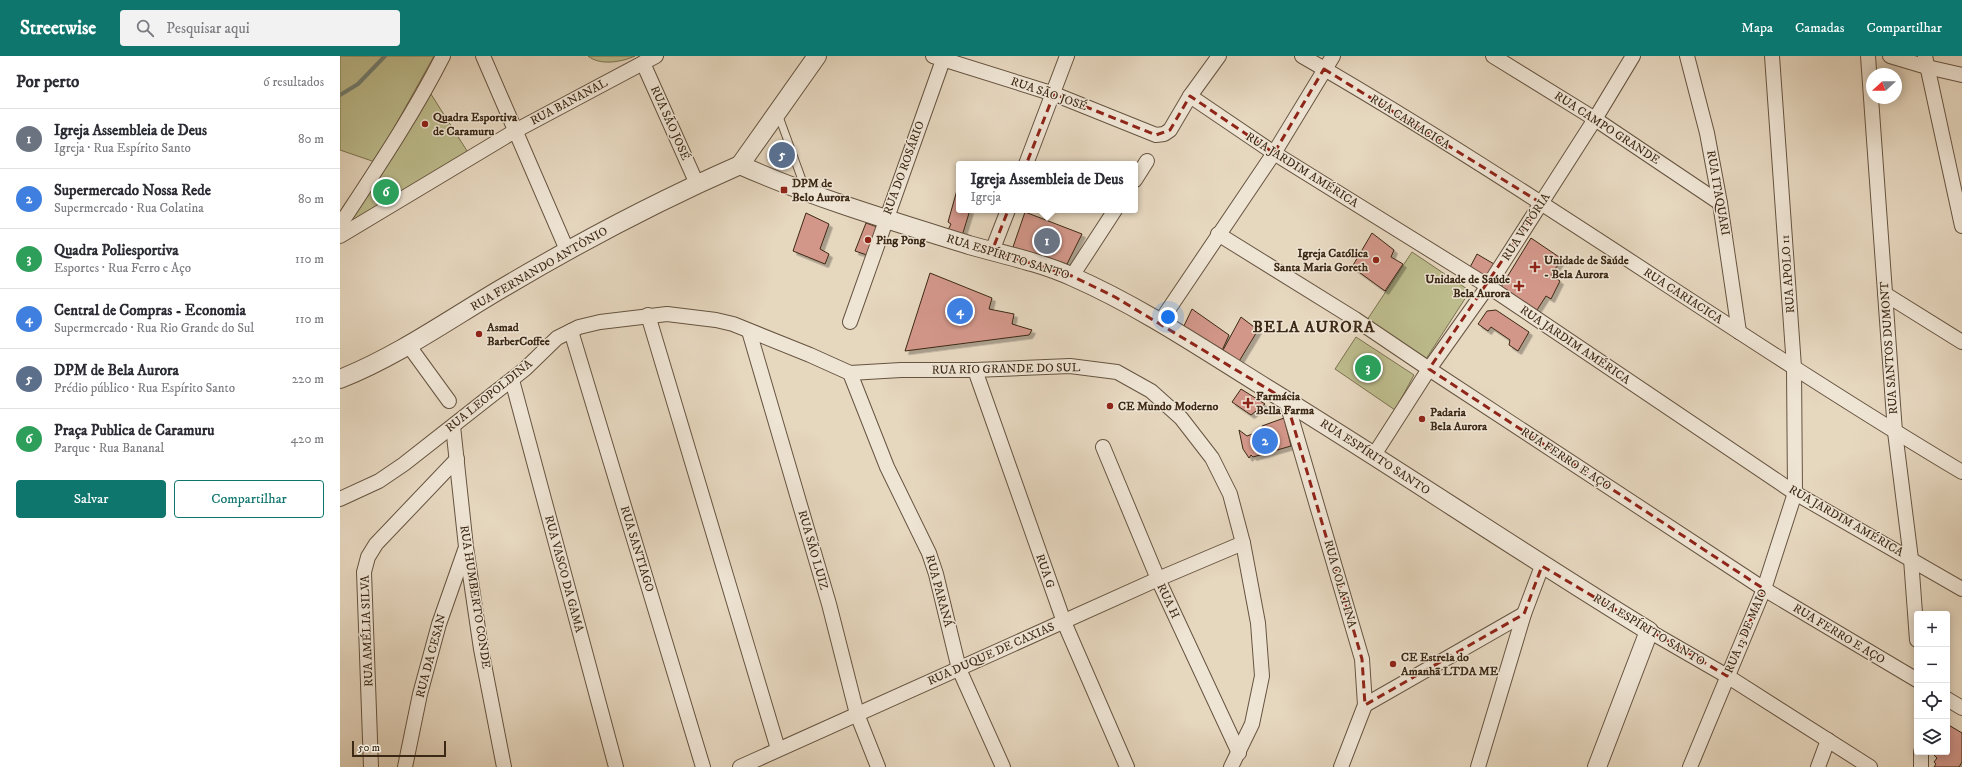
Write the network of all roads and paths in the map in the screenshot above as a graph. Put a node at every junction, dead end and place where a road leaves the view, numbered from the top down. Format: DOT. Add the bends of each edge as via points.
graph roads {
  1 [pos="443,56"];
  2 [pos="483,56"];
  3 [pos="656,56"];
  4 [pos="817,56"];
  5 [pos="1067,56"];
  6 [pos="1219,56"];
  7 [pos="1302,56"];
  8 [pos="1333,56"];
  9 [pos="1492,56"];
  10 [pos="1633,56"];
  11 [pos="1772,56"];
  12 [pos="1868,56"];
  13 [pos="1890,56"];
  14 [pos="938,58"];
  15 [pos="1685,59"];
  16 [pos="1926,62"];
  17 [pos="643,63"];
  18 [pos="1324,69"];
  19 [pos="1962,75"];
  20 [pos="1054,94"];
  21 [pos="1190,96"];
  22 [pos="778,113"];
  23 [pos="1595,119"];
  24 [pos="514,131"];
  25 [pos="1274,153"];
  26 [pos="1027,161"];
  27 [pos="1148,161"];
  28 [pos="740,165"];
  29 [pos="1138,176"];
  30 [pos="697,184"];
  31 [pos="806,190"];
  32 [pos="1541,202"];
  33 [pos="1720,203"];
  34 [pos="1007,213"];
  35 [pos="1113,213"];
  36 [pos="886,219"];
  37 [pos="340,226"];
  38 [pos="1962,226"];
  39 [pos="1218,234"];
  40 [pos="340,236"];
  41 [pos="567,250"];
  42 [pos="992,251"];
  43 [pos="1072,276"];
  44 [pos="1488,286"];
  45 [pos="1885,294"];
  46 [pos="648,315"];
  47 [pos="850,322"];
  48 [pos="1160,322"];
  49 [pos="571,331"];
  50 [pos="749,331"];
  51 [pos="1739,332"];
  52 [pos="1962,342"];
  53 [pos="409,346"];
  54 [pos="1794,367"];
  55 [pos="1429,369"];
  56 [pos="975,370"];
  57 [pos="850,373"];
  58 [pos="340,379"];
  59 [pos="512,380"];
  60 [pos="1286,400"];
  61 [pos="449,401"];
  62 [pos="453,426"];
  63 [pos="1895,432"];
  64 [pos="1103,447"];
  65 [pos="1374,455"];
  66 [pos="457,459"];
  67 [pos="1962,472"];
  68 [pos="1795,493"];
  69 [pos="340,499"];
  70 [pos="1244,543"];
  71 [pos="466,547"];
  72 [pos="1911,559"];
  73 [pos="1542,566"];
  74 [pos="1158,579"];
  75 [pos="1764,589"];
  76 [pos="1962,589"];
  77 [pos="1915,611"];
  78 [pos="1524,614"];
  79 [pos="1064,622"];
  80 [pos="1649,632"];
  81 [pos="959,669"];
  82 [pos="1727,676"];
  83 [pos="1914,678"];
  84 [pos="1950,701"];
  85 [pos="1365,705"];
  86 [pos="1962,708"];
  87 [pos="857,714"];
  88 [pos="1828,740"];
  89 [pos="778,749"];
  90 [pos="1239,753"];
  91 [pos="1921,755"];
  92 [pos="371,767"];
  93 [pos="405,767"];
  94 [pos="504,767"];
  95 [pos="616,767"];
  96 [pos="703,767"];
  97 [pos="740,767"];
  98 [pos="878,767"];
  99 [pos="1003,767"];
  100 [pos="1128,767"];
  101 [pos="1231,767"];
  102 [pos="1341,767"];
  103 [pos="1478,767"];
  104 [pos="1597,767"];
  105 [pos="1690,767"];
  106 [pos="1818,767"];
  107 [pos="1870,767"];
  108 [pos="1921,767"];
  1 -- 37 [label="street" via="399,134"];
  2 -- 24 [label="street"];
  3 -- 17 [label="street, RUA BANANAL"];
  4 -- 22 [label="street"];
  5 -- 20 [label="street"];
  6 -- 21 [label="street"];
  7 -- 18 [label="street, RUA CARIACICA"];
  8 -- 18 [label="street"];
  9 -- 23 [label="street, RUA CAMPO GRANDE"];
  10 -- 23 [label="street, RUA VITÓRIA"];
  11 -- 54 [label="street, RUA APOLO 11"];
  12 -- 45 [label="street, RUA SANTOS DUMONT"];
  13 -- 16 [label="street"];
  14 -- 20 [label="street, RUA SÃO JOSÉ"];
  14 -- 36 [label="street, RUA DO ROSÁRIO"];
  15 -- 33 [label="street, RUA ITAQUARI" via="1707,133"];
  16 -- 19 [label="street"];
  16 -- 38 [label="street"];
  17 -- 24 [label="street, RUA BANANAL"];
  17 -- 30 [label="street, RUA SÃO JOSÉ"];
  18 -- 25 [label="street"];
  18 -- 32 [label="street, RUA CARIACICA"];
  20 -- 21 [label="street, RUA SÃO JOSÉ" via="1156,135 1170,130"];
  20 -- 26 [label="street"];
  21 -- 25 [label="street, RUA JARDIM AMÉRICA"];
  22 -- 28 [label="street"];
  22 -- 31 [label="lane"];
  23 -- 32 [label="street, RUA VITÓRIA"];
  23 -- 33 [label="street, RUA CAMPO GRANDE"];
  24 -- 40 [label="street, RUA BANANAL"];
  24 -- 41 [label="street"];
  25 -- 39 [label="street"];
  25 -- 44 [label="street, RUA JARDIM AMÉRICA"];
  27 -- 29 [label="street"];
  28 -- 30 [label="street, RUA FERNANDO ANTÔNIO"];
  28 -- 31 [label="street, RUA ESPÍRITO SANTO"];
  30 -- 41 [label="street, RUA FERNANDO ANTÔNIO"];
  31 -- 36 [label="street, RUA ESPÍRITO SANTO"];
  32 -- 44 [label="street, RUA VITÓRIA"];
  32 -- 51 [label="street, RUA CARIACICA"];
  33 -- 51 [label="street, RUA ITAQUARI"];
  34 -- 42 [label="street"];
  35 -- 43 [label="street"];
  36 -- 42 [label="street, RUA ESPÍRITO SANTO"];
  36 -- 47 [label="street, RUA DO ROSÁRIO"];
  39 -- 48 [label="street"];
  39 -- 55 [label="street, RUA FERRO E AÇO" via="1355,319"];
  41 -- 53 [label="street, RUA FERNANDO ANTÔNIO"];
  42 -- 43 [label="street, RUA ESPÍRITO SANTO"];
  43 -- 48 [label="street, RUA ESPÍRITO SANTO"];
  44 -- 55 [label="street, RUA VITÓRIA"];
  44 -- 68 [label="street, RUA JARDIM AMÉRICA"];
  45 -- 52 [label="street"];
  45 -- 63 [label="street, RUA SANTOS DUMONT"];
  46 -- 49 [label="street, RUA LEOPOLDINA" via="590,324"];
  46 -- 50 [label="street, RUA LEOPOLDINA" via="701,317 733,324"];
  46 -- 89 [label="street"];
  48 -- 60 [label="street, RUA ESPÍRITO SANTO"];
  49 -- 59 [label="street, RUA LEOPOLDINA" via="547,347"];
  49 -- 96 [label="street, RUA SANTIAGO"];
  50 -- 57 [label="street, RUA LEOPOLDINA"];
  50 -- 87 [label="street, RUA SÃO LUIZ" via="829,604"];
  51 -- 54 [label="street, RUA CARIACICA"];
  53 -- 58 [label="street, RUA FERNANDO ANTÔNIO"];
  53 -- 61 [label="street"];
  54 -- 63 [label="street, RUA CARIACICA"];
  54 -- 68 [label="street, RUA APOLO 11"];
  55 -- 65 [label="street, RUA VITÓRIA"];
  55 -- 75 [label="street, RUA FERRO E AÇO"];
  56 -- 57 [label="street, RUA RIO GRANDE DO SUL"];
  56 -- 70 [label="street, RUA RIO GRANDE DO SUL" via="1070,366 1117,372 1151,392 1182,418 1212,458 1230,494"];
  56 -- 79 [label="street, RUA G"];
  57 -- 81 [label="street, RUA PARANÁ" via="887,467 929,553"];
  59 -- 62 [label="street, RUA LEOPOLDINA"];
  59 -- 95 [label="street, RUA VASCO DA GAMA"];
  60 -- 65 [label="street, RUA ESPÍRITO SANTO"];
  60 -- 85 [label="street, RUA COLATINA" via="1362,659"];
  62 -- 66 [label="street, RUA HUMBERTO CONDE"];
  62 -- 69 [label="street, RUA LEOPOLDINA" via="392,473"];
  63 -- 67 [label="street, RUA CARIACICA"];
  63 -- 72 [label="street, RUA SANTOS DUMONT"];
  64 -- 74 [label="street, RUA H"];
  65 -- 73 [label="street, RUA ESPÍRITO SANTO"];
  66 -- 71 [label="street, RUA HUMBERTO CONDE"];
  66 -- 92 [label="street, RUA AMÉLIA SILVA" via="385,533 368,557 364,572"];
  68 -- 72 [label="street, RUA JARDIM AMÉRICA"];
  68 -- 75 [label="street, RUA 13 DE MAIO"];
  70 -- 74 [label="street, RUA DUQUE DE CAXIAS"];
  70 -- 90 [label="street, RUA RIO GRANDE DO SUL" via="1258,623 1262,676 1252,724"];
  71 -- 93 [label="street, RUA DA CESAN" via="439,624 420,694"];
  71 -- 94 [label="street, RUA HUMBERTO CONDE" via="481,649"];
  72 -- 76 [label="street, RUA JARDIM AMÉRICA"];
  72 -- 77 [label="street, RUA SANTOS DUMONT"];
  73 -- 78 [label="street"];
  73 -- 80 [label="street, RUA ESPÍRITO SANTO"];
  74 -- 79 [label="street, RUA DUQUE DE CAXIAS"];
  74 -- 90 [label="street, RUA H"];
  75 -- 82 [label="street, RUA 13 DE MAIO"];
  75 -- 83 [label="street, RUA FERRO E AÇO"];
  78 -- 85 [label="street"];
  78 -- 103 [label="street"];
  79 -- 81 [label="street, RUA DUQUE DE CAXIAS"];
  79 -- 100 [label="street, RUA G"];
  80 -- 82 [label="street, RUA ESPÍRITO SANTO"];
  80 -- 104 [label="street"];
  81 -- 87 [label="street, RUA DUQUE DE CAXIAS"];
  81 -- 99 [label="street, RUA PARANÁ"];
  82 -- 88 [label="street, RUA ESPÍRITO SANTO"];
  82 -- 105 [label="street, RUA 13 DE MAIO"];
  84 -- 86 [label="street"];
  85 -- 102 [label="street, RUA COLATINA"];
  87 -- 89 [label="street, RUA DUQUE DE CAXIAS"];
  87 -- 98 [label="street, RUA SÃO LUIZ"];
  88 -- 106 [label="street"];
  88 -- 107 [label="street, RUA ESPÍRITO SANTO"];
  89 -- 97 [label="street, RUA DUQUE DE CAXIAS"];
  90 -- 101 [label="street, RUA RIO GRANDE DO SUL"];
  91 -- 108 [label="street"];
}
